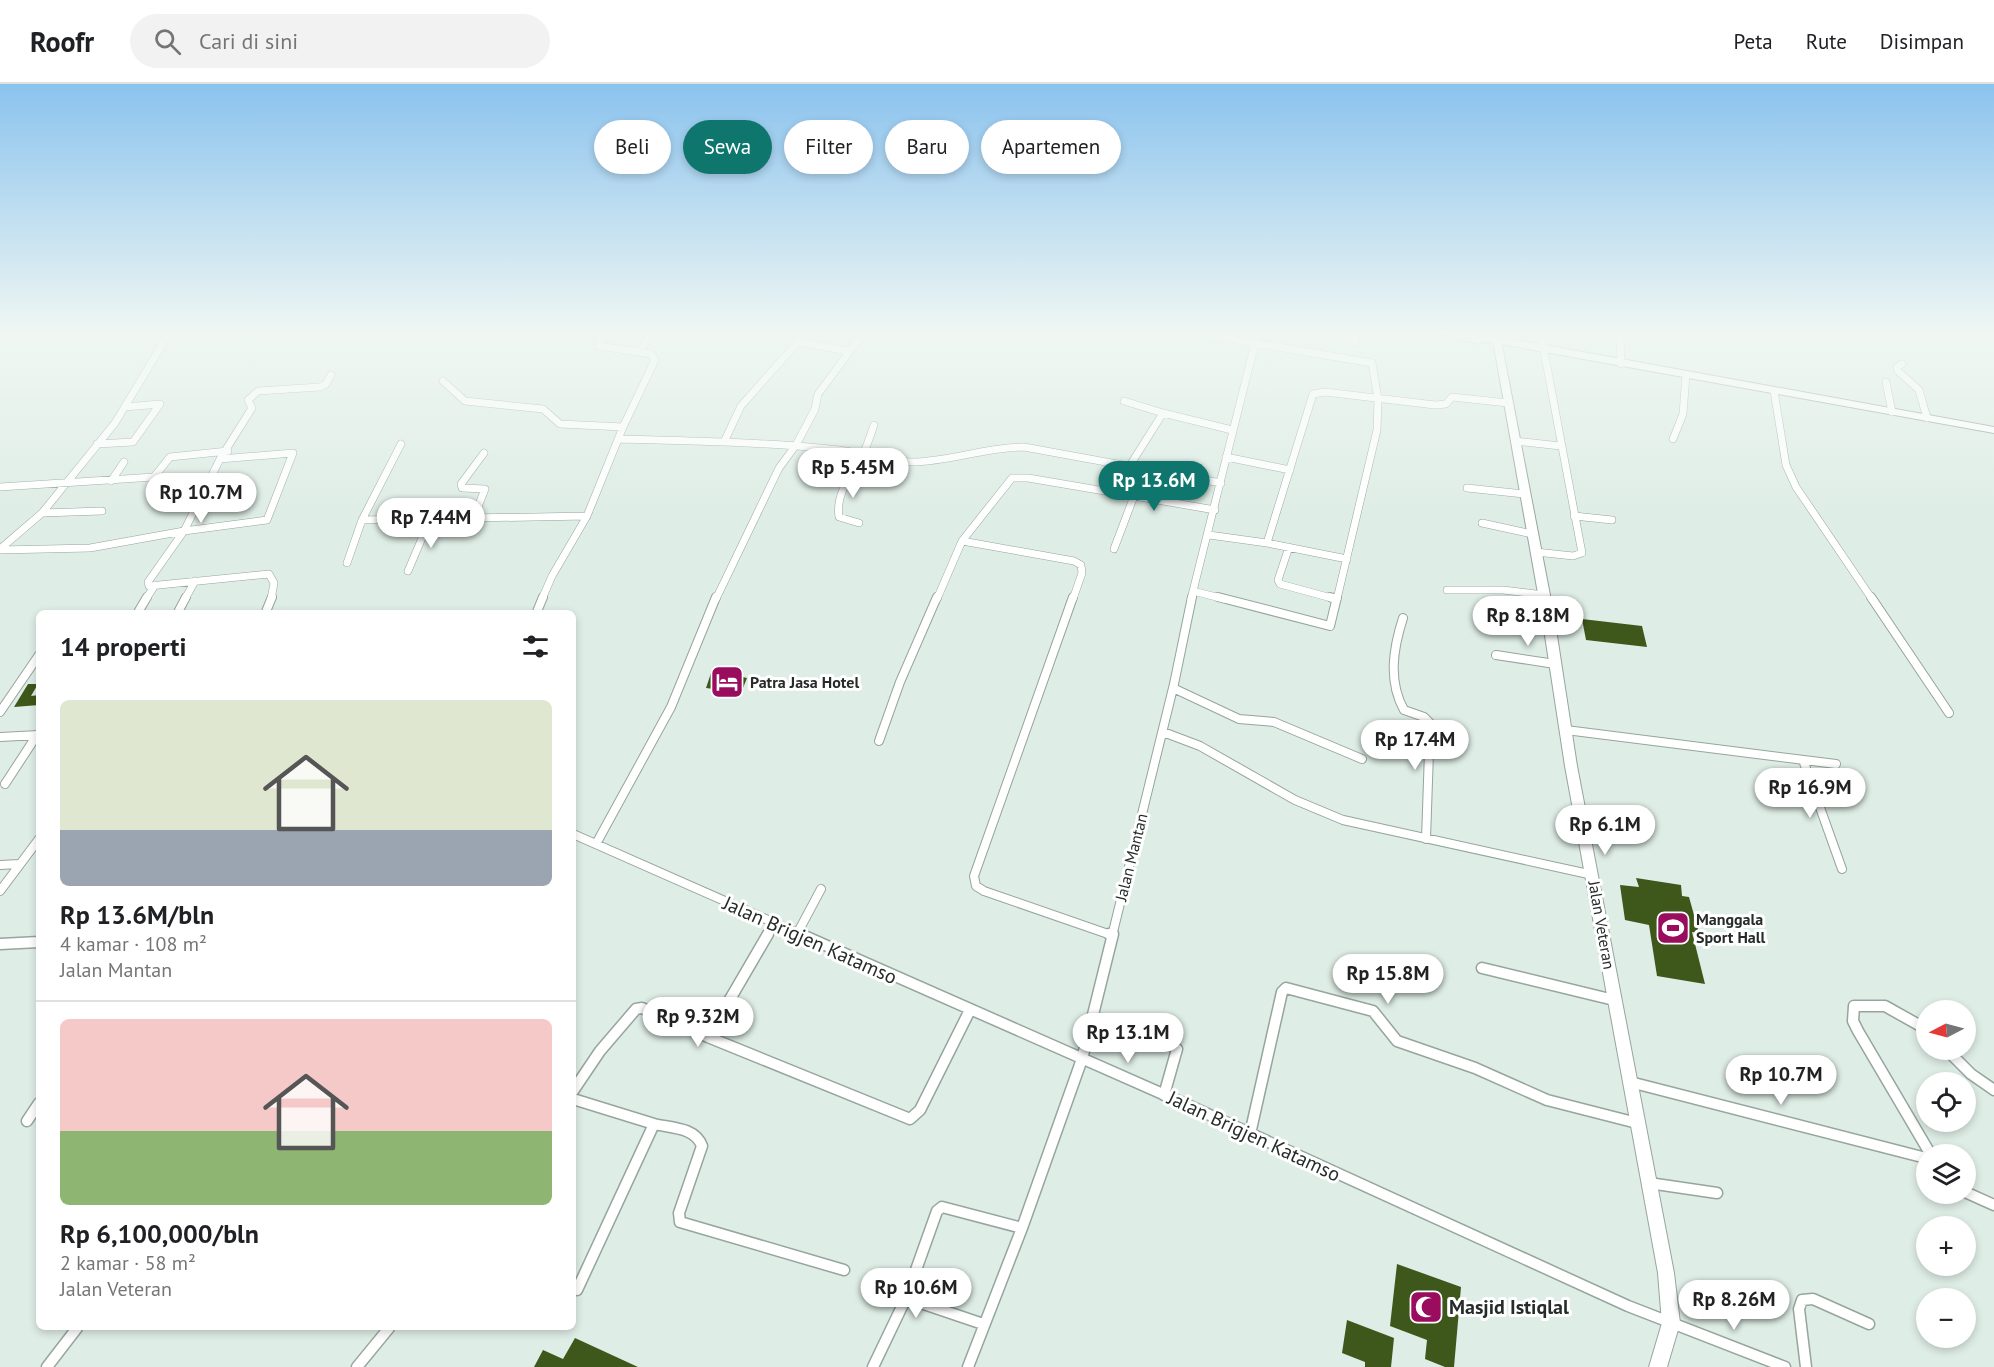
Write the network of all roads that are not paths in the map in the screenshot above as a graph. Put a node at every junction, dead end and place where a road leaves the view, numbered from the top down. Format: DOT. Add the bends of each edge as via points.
graph roads {
  1 [pos="132,395"];
  2 [pos="251,395"];
  3 [pos="458,395"];
  4 [pos="638,395"];
  5 [pos="751,395"];
  6 [pos="818,395"];
  7 [pos="1241,395"];
  8 [pos="1313,395"];
  9 [pos="1347,395"];
  10 [pos="1377,395"];
  11 [pos="1507,395"];
  12 [pos="1551,395"];
  13 [pos="1682,395"];
  14 [pos="1775,395"];
  15 [pos="1796,395"];
  16 [pos="1889,395"];
  17 [pos="1920,395"];
  18 [pos="1378,399"];
  19 [pos="1124,401"];
  20 [pos="1508,403"];
  21 [pos="125,407"];
  22 [pos="1892,412"];
  23 [pos="1163,413"];
  24 [pos="1927,418"];
  25 [pos="874,425"];
  26 [pos="623,427"];
  27 [pos="1232,430"];
  28 [pos="1994,430"];
  29 [pos="619,439"];
  30 [pos="1672,439"];
  31 [pos="678,441"];
  32 [pos="1515,441"];
  33 [pos="724,442"];
  34 [pos="98,444"];
  35 [pos="401,444"];
  36 [pos="796,446"];
  37 [pos="1561,446"];
  38 [pos="228,451"];
  39 [pos="864,452"];
  40 [pos="484,453"];
  41 [pos="1226,457"];
  42 [pos="220,459"];
  43 [pos="124,462"];
  44 [pos="1130,467"];
  45 [pos="1290,470"];
  46 [pos="111,481"];
  47 [pos="1221,483"];
  48 [pos="66,484"];
  49 [pos="0,487"];
  50 [pos="1467,488"];
  51 [pos="1524,494"];
  52 [pos="1134,496"];
  53 [pos="1215,510"];
  54 [pos="102,511"];
  55 [pos="42,513"];
  56 [pos="587,516"];
  57 [pos="1574,516"];
  58 [pos="431,517"];
  59 [pos="474,517"];
  60 [pos="362,520"];
  61 [pos="1612,520"];
  62 [pos="859,523"];
  63 [pos="1482,523"];
  64 [pos="184,531"];
  65 [pos="1532,534"];
  66 [pos="1209,535"];
  67 [pos="962,541"];
  68 [pos="1267,543"];
  69 [pos="1289,547"];
  70 [pos="0,548"];
  71 [pos="1114,549"];
  72 [pos="1536,552"];
  73 [pos="1347,559"];
  74 [pos="346,564"];
  75 [pos="408,571"];
  76 [pos="195,582"];
  77 [pos="154,585"];
  78 [pos="1447,590"];
  79 [pos="1193,591"];
  80 [pos="1544,595"];
  81 [pos="1336,599"];
  82 [pos="139,610"];
  83 [pos="179,610"];
  84 [pos="267,610"];
  85 [pos="538,610"];
  86 [pos="1403,618"];
  87 [pos="1496,655"];
  88 [pos="36,659"];
  89 [pos="1555,664"];
  90 [pos="1173,688"];
  91 [pos="0,712"];
  92 [pos="1948,713"];
  93 [pos="1566,730"];
  94 [pos="1163,732"];
  95 [pos="36,735"];
  96 [pos="0,737"];
  97 [pos="36,738"];
  98 [pos="879,741"];
  99 [pos="1362,759"];
  100 [pos="1803,760"];
  101 [pos="1836,764"];
  102 [pos="5,784"];
  103 [pos="576,835"];
  104 [pos="1426,839"];
  105 [pos="36,843"];
  106 [pos="596,844"];
  107 [pos="19,864"];
  108 [pos="0,865"];
  109 [pos="1842,869"];
  110 [pos="1593,875"];
  111 [pos="821,889"];
  112 [pos="0,891"];
  113 [pos="774,924"];
  114 [pos="797,934"];
  115 [pos="1111,935"];
  116 [pos="36,942"];
  117 [pos="0,944"];
  118 [pos="1482,968"];
  119 [pos="1614,1000"];
  120 [pos="970,1010"];
  121 [pos="1916,1023"];
  122 [pos="708,1037"];
  123 [pos="1177,1049"];
  124 [pos="1082,1059"];
  125 [pos="1957,1060"];
  126 [pos="1630,1082"];
  127 [pos="576,1087"];
  128 [pos="1994,1089"];
  129 [pos="1164,1095"];
  130 [pos="576,1100"];
  131 [pos="36,1108"];
  132 [pos="27,1121"];
  133 [pos="1637,1123"];
  134 [pos="654,1124"];
  135 [pos="1250,1134"];
  136 [pos="1925,1144"];
  137 [pos="1916,1155"];
  138 [pos="1649,1182"];
  139 [pos="1717,1193"];
  140 [pos="1976,1197"];
  141 [pos="1994,1204"];
  142 [pos="1022,1228"];
  143 [pos="844,1270"];
  144 [pos="577,1290"];
  145 [pos="906,1299"];
  146 [pos="1671,1323"];
  147 [pos="983,1324"];
  148 [pos="1869,1324"];
  149 [pos="75,1330"];
  150 [pos="387,1330"];
  151 [pos="47,1367"];
  152 [pos="357,1367"];
  153 [pos="873,1367"];
  154 [pos="968,1367"];
  155 [pos="1658,1367"];
  156 [pos="1785,1367"];
  157 [pos="1806,1367"];
  1 -- 21 [label="street"];
  2 -- 38 [label="street" via="248,400 252,408"];
  3 -- 26 [label="street" via="465,401 543,409 560,424"];
  4 -- 26 [label="street"];
  5 -- 33 [label="street" via="741,406"];
  6 -- 36 [label="street"];
  7 -- 27 [label="street, Jalan Mantan"];
  8 -- 45 [label="street"];
  9 -- 18 [label="street"];
  10 -- 18 [label="street"];
  11 -- 20 [label="street, Jalan Veteran"];
  12 -- 37 [label="street"];
  13 -- 30 [label="street" via="1683,414"];
  14 -- 92 [label="street" via="1786,465 1796,487"];
  15 -- 22 [label="highway"];
  16 -- 22 [label="street"];
  17 -- 24 [label="street"];
  18 -- 20 [label="street" via="1442,405 1452,397"];
  18 -- 73 [label="street" via="1377,430"];
  19 -- 23 [label="street"];
  20 -- 32 [label="street, Jalan Veteran"];
  21 -- 34 [label="street"];
  21 -- 34 [label="street" via="160,404 132,442"];
  22 -- 24 [label="highway"];
  23 -- 27 [label="street"];
  23 -- 44 [label="street"];
  24 -- 28 [label="highway"];
  25 -- 39 [label="street"];
  26 -- 29 [label="street"];
  27 -- 41 [label="street, Jalan Mantan"];
  29 -- 31 [label="street"];
  29 -- 56 [label="street"];
  31 -- 33 [label="street"];
  32 -- 37 [label="street"];
  32 -- 51 [label="street, Jalan Veteran"];
  33 -- 36 [label="street"];
  34 -- 48 [label="street"];
  35 -- 60 [label="street"];
  36 -- 39 [label="street"];
  36 -- 106 [label="street" via="779,468 714,602 671,707"];
  37 -- 57 [label="street"];
  38 -- 42 [label="street"];
  38 -- 46 [label="street" via="174,455 154,477"];
  39 -- 44 [label="street" via="896,461 1016,446"];
  39 -- 62 [label="street" via="846,481 838,515"];
  40 -- 59 [label="street" via="461,484 467,490 485,489"];
  41 -- 45 [label="street"];
  41 -- 47 [label="street, Jalan Mantan"];
  42 -- 64 [label="street"];
  42 -- 64 [label="street" via="294,455 267,520"];
  43 -- 46 [label="street"];
  44 -- 47 [label="street"];
  45 -- 68 [label="street"];
  46 -- 48 [label="street"];
  47 -- 53 [label="street, Jalan Mantan"];
  48 -- 49 [label="street"];
  48 -- 55 [label="street"];
  50 -- 51 [label="street"];
  51 -- 65 [label="street, Jalan Veteran"];
  52 -- 53 [label="street"];
  52 -- 67 [label="street" via="1012,478"];
  52 -- 71 [label="street"];
  53 -- 66 [label="street, Jalan Mantan"];
  54 -- 55 [label="street"];
  55 -- 70 [label="street"];
  56 -- 59 [label="street"];
  56 -- 85 [label="street" via="552,576"];
  57 -- 61 [label="street"];
  57 -- 72 [label="street" via="1581,555"];
  58 -- 59 [label="street"];
  58 -- 60 [label="street"];
  58 -- 75 [label="street"];
  60 -- 74 [label="street"];
  63 -- 65 [label="street"];
  64 -- 70 [label="street" via="90,548"];
  64 -- 77 [label="street" via="153,572 147,584"];
  65 -- 72 [label="street, Jalan Veteran"];
  66 -- 68 [label="street"];
  66 -- 79 [label="street, Jalan Mantan"];
  67 -- 98 [label="street" via="900,682"];
  67 -- 115 [label="street" via="1074,561 1083,570 975,876 976,886"];
  68 -- 69 [label="street"];
  69 -- 73 [label="street"];
  69 -- 81 [label="street" via="1280,584"];
  72 -- 80 [label="street, Jalan Veteran"];
  73 -- 81 [label="street"];
  76 -- 77 [label="street"];
  76 -- 83 [label="street"];
  76 -- 84 [label="street" via="269,574 273,594"];
  77 -- 82 [label="street"];
  78 -- 80 [label="street"];
  79 -- 81 [label="street" via="1325,626 1331,624"];
  79 -- 90 [label="street, Jalan Mantan"];
  80 -- 89 [label="street, Jalan Veteran"];
  86 -- 104 [label="street" via="1394,647 1399,700 1404,710 1430,723"];
  87 -- 89 [label="street"];
  88 -- 91 [label="street"];
  89 -- 93 [label="street, Jalan Veteran"];
  90 -- 94 [label="street, Jalan Mantan"];
  90 -- 99 [label="street" via="1239,719 1274,722"];
  93 -- 100 [label="street"];
  93 -- 110 [label="street, Jalan Veteran"];
  94 -- 104 [label="street" via="1200,746 1321,812"];
  94 -- 115 [label="street, Jalan Mantan"];
  95 -- 96 [label="street"];
  97 -- 102 [label="street"];
  100 -- 101 [label="street"];
  100 -- 109 [label="street"];
  103 -- 106 [label="street, Jalan Brigjen Katamso"];
  104 -- 110 [label="street"];
  105 -- 107 [label="street"];
  106 -- 113 [label="street, Jalan Brigjen Katamso"];
  107 -- 108 [label="street"];
  107 -- 112 [label="street"];
  110 -- 119 [label="street, Jalan Veteran"];
  111 -- 114 [label="street"];
  113 -- 114 [label="street, Jalan Brigjen Katamso"];
  113 -- 122 [label="street"];
  114 -- 120 [label="street, Jalan Brigjen Katamso"];
  115 -- 124 [label="street, Jalan Mantan"];
  116 -- 117 [label="street"];
  118 -- 119 [label="street"];
  119 -- 126 [label="street, Jalan Veteran"];
  120 -- 122 [label="street" via="920,1110 910,1119"];
  120 -- 124 [label="street, Jalan Brigjen Katamso"];
  121 -- 136 [label="street" via="1885,1006 1854,1006 1853,1021 1858,1031"];
  122 -- 127 [label="street" via="642,1008 636,1009"];
  123 -- 129 [label="street"];
  124 -- 129 [label="street, Jalan Brigjen Katamso"];
  124 -- 142 [label="street, Jalan Mantan"];
  125 -- 128 [label="street"];
  126 -- 133 [label="street, Jalan Veteran"];
  126 -- 137 [label="street"];
  129 -- 135 [label="street, Jalan Brigjen Katamso"];
  130 -- 134 [label="street"];
  131 -- 132 [label="street"];
  133 -- 135 [label="street" via="1547,1100 1475,1068 1397,1041 1373,1011 1286,988"];
  133 -- 138 [label="street, Jalan Veteran"];
  134 -- 143 [label="street" via="694,1133 701,1141 679,1213 680,1222"];
  134 -- 144 [label="street"];
  135 -- 146 [label="street, Jalan Brigjen Katamso"];
  138 -- 139 [label="street"];
  138 -- 146 [label="street, Jalan Veteran"];
  140 -- 141 [label="street"];
  142 -- 145 [label="street" via="942,1207"];
  142 -- 147 [label="street, Jalan Mantan"];
  145 -- 147 [label="street"];
  145 -- 153 [label="street"];
  146 -- 155 [label="street, Jalan Veteran"];
  146 -- 156 [label="street, Jalan Brigjen Katamso"];
  147 -- 154 [label="street, Jalan Mantan"];
  148 -- 157 [label="street" via="1813,1299 1802,1300 1798,1309"];
  149 -- 151 [label="street"];
  150 -- 152 [label="street"];
}
